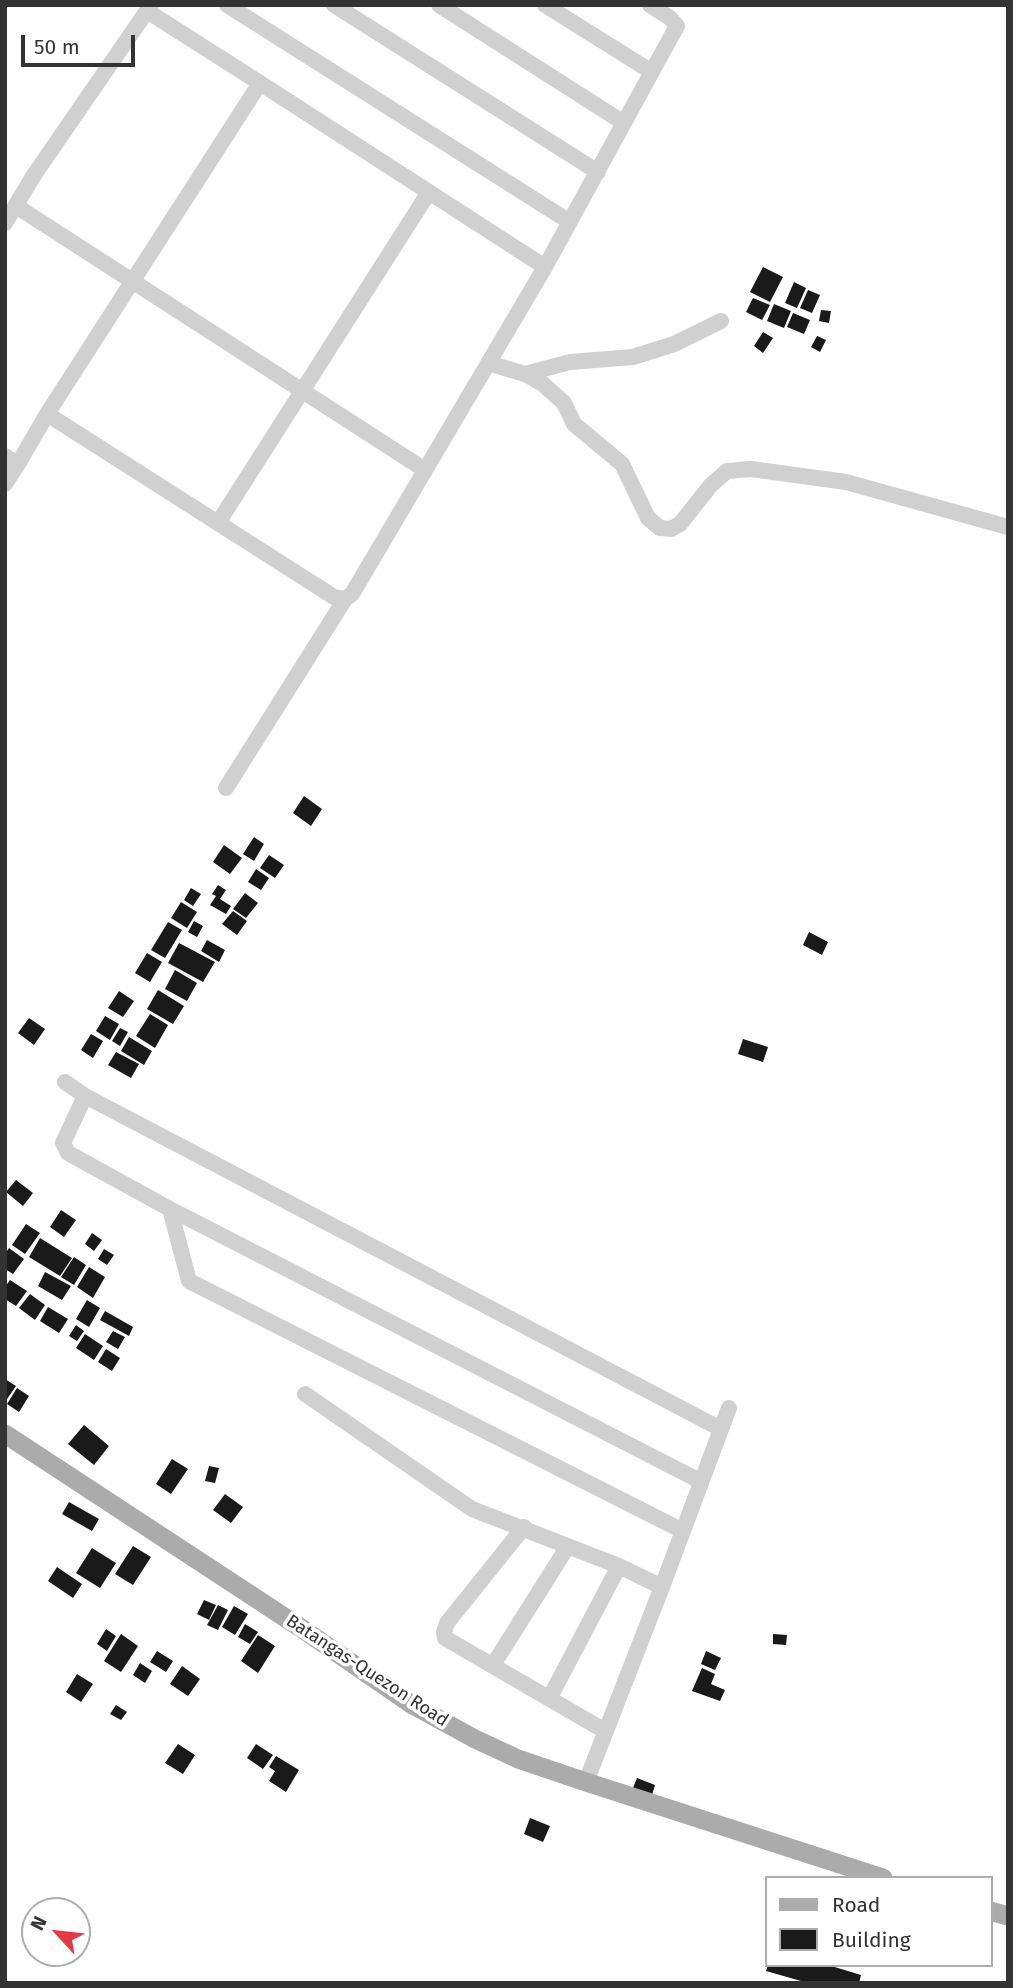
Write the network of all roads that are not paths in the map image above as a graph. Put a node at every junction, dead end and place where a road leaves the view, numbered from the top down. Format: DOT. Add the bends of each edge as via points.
graph roads {
  1 [pos="227,5"];
  2 [pos="334,5"];
  3 [pos="439,5"];
  4 [pos="545,5"];
  5 [pos="650,5"];
  6 [pos="149,8"];
  7 [pos="652,72"];
  8 [pos="260,83"];
  9 [pos="624,123"];
  10 [pos="597,172"];
  11 [pos="429,192"];
  12 [pos="16,206"];
  13 [pos="570,222"];
  14 [pos="5,223"];
  15 [pos="545,267"];
  16 [pos="133,282"];
  17 [pos="721,321"];
  18 [pos="488,363"];
  19 [pos="525,374"];
  20 [pos="302,391"];
  21 [pos="47,414"];
  22 [pos="12,460"];
  23 [pos="425,470"];
  24 [pos="5,484"];
  25 [pos="218,523"];
  26 [pos="1008,527"];
  27 [pos="345,598"];
  28 [pos="226,788"];
  29 [pos="65,1082"];
  30 [pos="85,1096"];
  31 [pos="170,1209"];
  32 [pos="304,1394"];
  33 [pos="729,1408"];
  34 [pos="721,1429"];
  35 [pos="5,1434"];
  36 [pos="700,1481"];
  37 [pos="524,1527"];
  38 [pos="683,1531"];
  39 [pos="568,1546"];
  40 [pos="619,1566"];
  41 [pos="662,1587"];
  42 [pos="493,1665"];
  43 [pos="549,1699"];
  44 [pos="605,1731"];
  45 [pos="586,1782"];
  46 [pos="877,1876"];
  1 -- 13 [label="street"];
  2 -- 10 [label="street"];
  3 -- 9 [label="street"];
  4 -- 7 [label="street"];
  5 -- 7 [label="street" via="677,26"];
  6 -- 8 [label="street"];
  6 -- 12 [label="street"];
  7 -- 9 [label="street"];
  8 -- 11 [label="street"];
  8 -- 16 [label="street"];
  9 -- 10 [label="street"];
  10 -- 13 [label="street"];
  11 -- 15 [label="street"];
  11 -- 20 [label="street"];
  12 -- 14 [label="street"];
  12 -- 16 [label="street"];
  13 -- 15 [label="street"];
  15 -- 18 [label="street"];
  16 -- 20 [label="street"];
  16 -- 21 [label="street"];
  17 -- 19 [label="street" via="633,357 570,362"];
  18 -- 19 [label="street"];
  18 -- 23 [label="street"];
  19 -- 26 [label="street" via="543,384 564,404 574,424 622,464 648,518 660,528 680,524 727,471 751,469 846,482"];
  20 -- 23 [label="street"];
  20 -- 25 [label="street"];
  21 -- 22 [label="street"];
  21 -- 25 [label="street"];
  22 -- 24 [label="street"];
  23 -- 27 [label="street" via="352,594"];
  25 -- 27 [label="street" via="334,597"];
  27 -- 28 [label="street"];
  29 -- 30 [label="street"];
  30 -- 31 [label="street" via="63,1147"];
  30 -- 34 [label="street"];
  31 -- 36 [label="street"];
  31 -- 38 [label="street" via="189,1281"];
  32 -- 37 [label="street" via="472,1509"];
  33 -- 34 [label="street"];
  34 -- 36 [label="street"];
  35 -- 45 [label="main road, Batangas-Quezon Road" via="411,1704 518,1759"];
  36 -- 38 [label="street"];
  37 -- 39 [label="street"];
  37 -- 42 [label="street" via="444,1632 453,1644"];
  38 -- 41 [label="street"];
  39 -- 40 [label="street"];
  39 -- 42 [label="street"];
  40 -- 41 [label="street"];
  40 -- 43 [label="street"];
  41 -- 44 [label="street"];
  42 -- 43 [label="street"];
  43 -- 44 [label="street"];
  44 -- 45 [label="street"];
  45 -- 46 [label="main road, Batangas-Quezon Road"];
}
